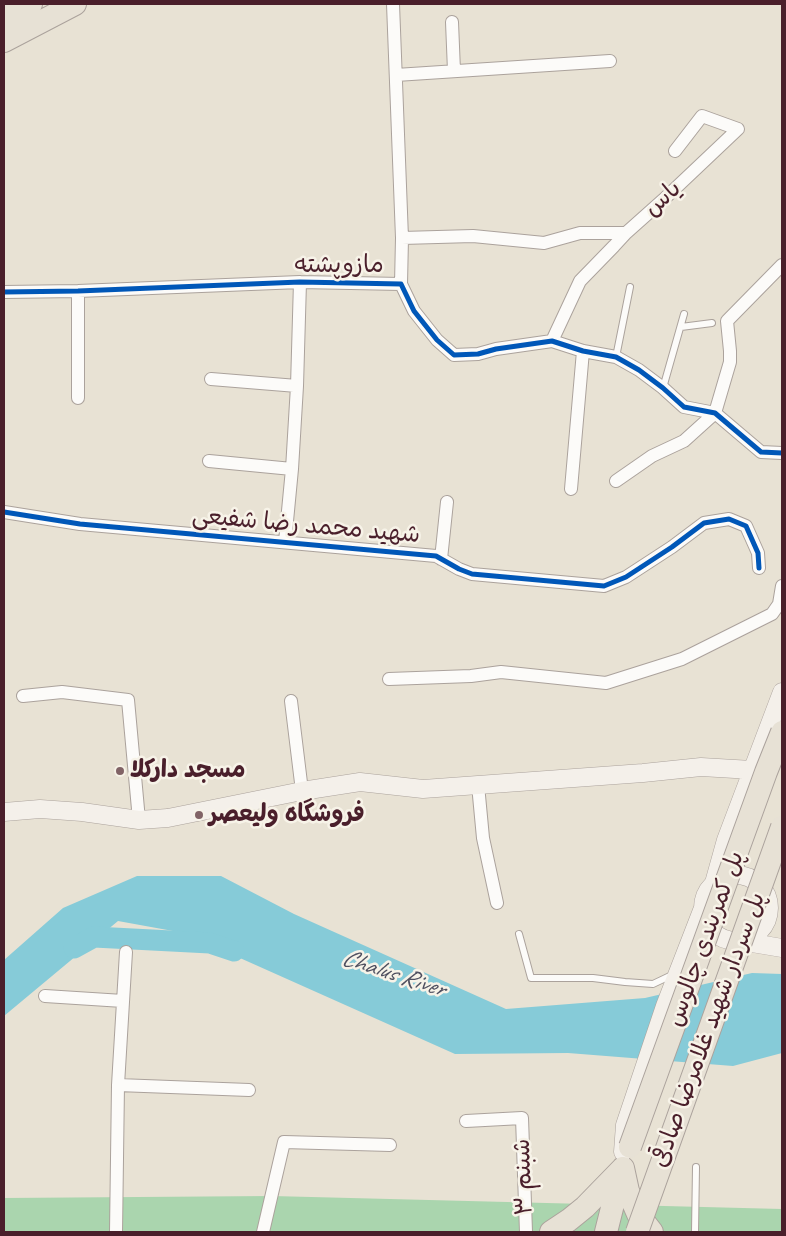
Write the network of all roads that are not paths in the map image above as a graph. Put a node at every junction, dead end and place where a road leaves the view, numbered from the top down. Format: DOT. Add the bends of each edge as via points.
graph roads {
  1 [pos="31,4"];
  2 [pos="75,4"];
  3 [pos="393,4"];
  4 [pos="4,18"];
  5 [pos="452,22"];
  6 [pos="4,41"];
  7 [pos="610,60"];
  8 [pos="454,71"];
  9 [pos="396,75"];
  10 [pos="675,151"];
  11 [pos="626,233"];
  12 [pos="402,238"];
  13 [pos="782,264"];
  14 [pos="300,282"];
  15 [pos="401,284"];
  16 [pos="630,287"];
  17 [pos="78,291"];
  18 [pos="4,292"];
  19 [pos="684,314"];
  20 [pos="712,323"];
  21 [pos="680,326"];
  22 [pos="552,341"];
  23 [pos="583,351"];
  24 [pos="616,357"];
  25 [pos="211,379"];
  26 [pos="297,386"];
  27 [pos="663,388"];
  28 [pos="78,398"];
  29 [pos="715,413"];
  30 [pos="782,453"];
  31 [pos="209,461"];
  32 [pos="292,468"];
  33 [pos="616,481"];
  34 [pos="572,489"];
  35 [pos="447,502"];
  36 [pos="4,512"];
  37 [pos="285,542"];
  38 [pos="441,559"];
  39 [pos="759,568"];
  40 [pos="782,586"];
  41 [pos="389,679"];
  42 [pos="782,692"];
  43 [pos="23,696"];
  44 [pos="291,701"];
  45 [pos="782,732"];
  46 [pos="780,764"];
  47 [pos="752,770"];
  48 [pos="478,784"];
  49 [pos="302,791"];
  50 [pos="4,812"];
  51 [pos="139,820"];
  52 [pos="782,827"];
  53 [pos="726,840"];
  54 [pos="745,850"];
  55 [pos="753,879"];
  56 [pos="714,883"];
  57 [pos="769,901"];
  58 [pos="497,903"];
  59 [pos="703,908"];
  60 [pos="782,920"];
  61 [pos="519,934"];
  62 [pos="740,941"];
  63 [pos="782,948"];
  64 [pos="126,952"];
  65 [pos="678,973"];
  66 [pos="45,996"];
  67 [pos="123,1001"];
  68 [pos="118,1084"];
  69 [pos="249,1090"];
  70 [pos="466,1121"];
  71 [pos="390,1145"];
  72 [pos="626,1157"];
  73 [pos="696,1167"];
  74 [pos="116,1232"];
  75 [pos="263,1232"];
  76 [pos="526,1232"];
  77 [pos="551,1232"];
  78 [pos="606,1232"];
  79 [pos="637,1232"];
  80 [pos="652,1232"];
  81 [pos="695,1232"];
  1 -- 4 [label="highway"];
  2 -- 6 [label="highway"];
  3 -- 9 [label="street"];
  5 -- 8 [label="street"];
  7 -- 8 [label="street"];
  8 -- 9 [label="street"];
  9 -- 12 [label="street"];
  10 -- 11 [label="street, یاس" via="702,116 738,129"];
  11 -- 12 [label="street" via="580,233 544,243 473,236"];
  11 -- 22 [label="street, یاس" via="580,281"];
  12 -- 15 [label="street"];
  13 -- 29 [label="street" via="726,321 730,362"];
  14 -- 15 [label="street, مازوپشته"];
  14 -- 17 [label="street, مازوپشته"];
  14 -- 26 [label="street"];
  15 -- 22 [label="street, مازوپشته" via="414,311 454,355"];
  16 -- 24 [label="lane"];
  17 -- 18 [label="street, مازوپشته"];
  17 -- 28 [label="street"];
  19 -- 21 [label="lane"];
  20 -- 21 [label="lane"];
  21 -- 27 [label="lane"];
  22 -- 23 [label="street, مازوپشته"];
  23 -- 24 [label="street, مازوپشته"];
  23 -- 34 [label="street"];
  24 -- 27 [label="street, مازوپشته"];
  25 -- 26 [label="street"];
  26 -- 32 [label="street"];
  27 -- 29 [label="street, مازوپشته" via="684,407"];
  29 -- 30 [label="street, مازوپشته" via="761,452"];
  29 -- 33 [label="street" via="684,441 652,456"];
  31 -- 32 [label="street"];
  32 -- 37 [label="street"];
  35 -- 38 [label="street"];
  36 -- 37 [label="street, شهید محمد رضا شفیعی" via="80,524"];
  37 -- 38 [label="street, شهید محمد رضا شفیعی"];
  38 -- 39 [label="street, شهید محمد رضا شفیعی" via="472,574 604,586 626,577 704,523 729,519 746,526 758,553"];
  40 -- 41 [label="street" via="779,604 772,614 682,659 606,683 501,672"];
  42 -- 47 [label="street"];
  43 -- 51 [label="street" via="62,692 128,700"];
  44 -- 49 [label="street"];
  45 -- 72 [label="highway, پل کمربندی چالوس, bridge"];
  46 -- 54 [label="street"];
  47 -- 48 [label="street" via="701,767"];
  47 -- 53 [label="street"];
  48 -- 49 [label="street" via="423,789 360,782"];
  48 -- 58 [label="street" via="482,838"];
  49 -- 51 [label="street" via="168,818"];
  50 -- 51 [label="street" via="40,809"];
  52 -- 79 [label="highway, پل سردار شهید غلامرضا صادقی, bridge"];
  53 -- 54 [label="street" via="726,848 732,853 739,854"];
  53 -- 56 [label="street"];
  54 -- 55 [label="street"];
  55 -- 56 [label="street" via="740,875 726,876"];
  55 -- 57 [label="street"];
  56 -- 59 [label="street"];
  57 -- 60 [label="street"];
  57 -- 62 [label="street" via="769,915 763,928 753,937"];
  59 -- 62 [label="street" via="706,922 714,933 726,940"];
  59 -- 65 [label="street"];
  61 -- 65 [label="lane" via="531,978 593,978 653,984"];
  62 -- 63 [label="street"];
  64 -- 67 [label="street"];
  65 -- 72 [label="street" via="624,1125"];
  66 -- 67 [label="street"];
  67 -- 68 [label="street"];
  68 -- 69 [label="street"];
  68 -- 74 [label="street"];
  70 -- 76 [label="street, شبنم ۳" via="522,1118"];
  71 -- 75 [label="street" via="284,1142"];
  72 -- 77 [label="highway" via="585,1207"];
  72 -- 78 [label="highway, پل کمربندی چالوس"];
  72 -- 80 [label="highway" via="628,1191 638,1214"];
  73 -- 81 [label="lane"];
}
